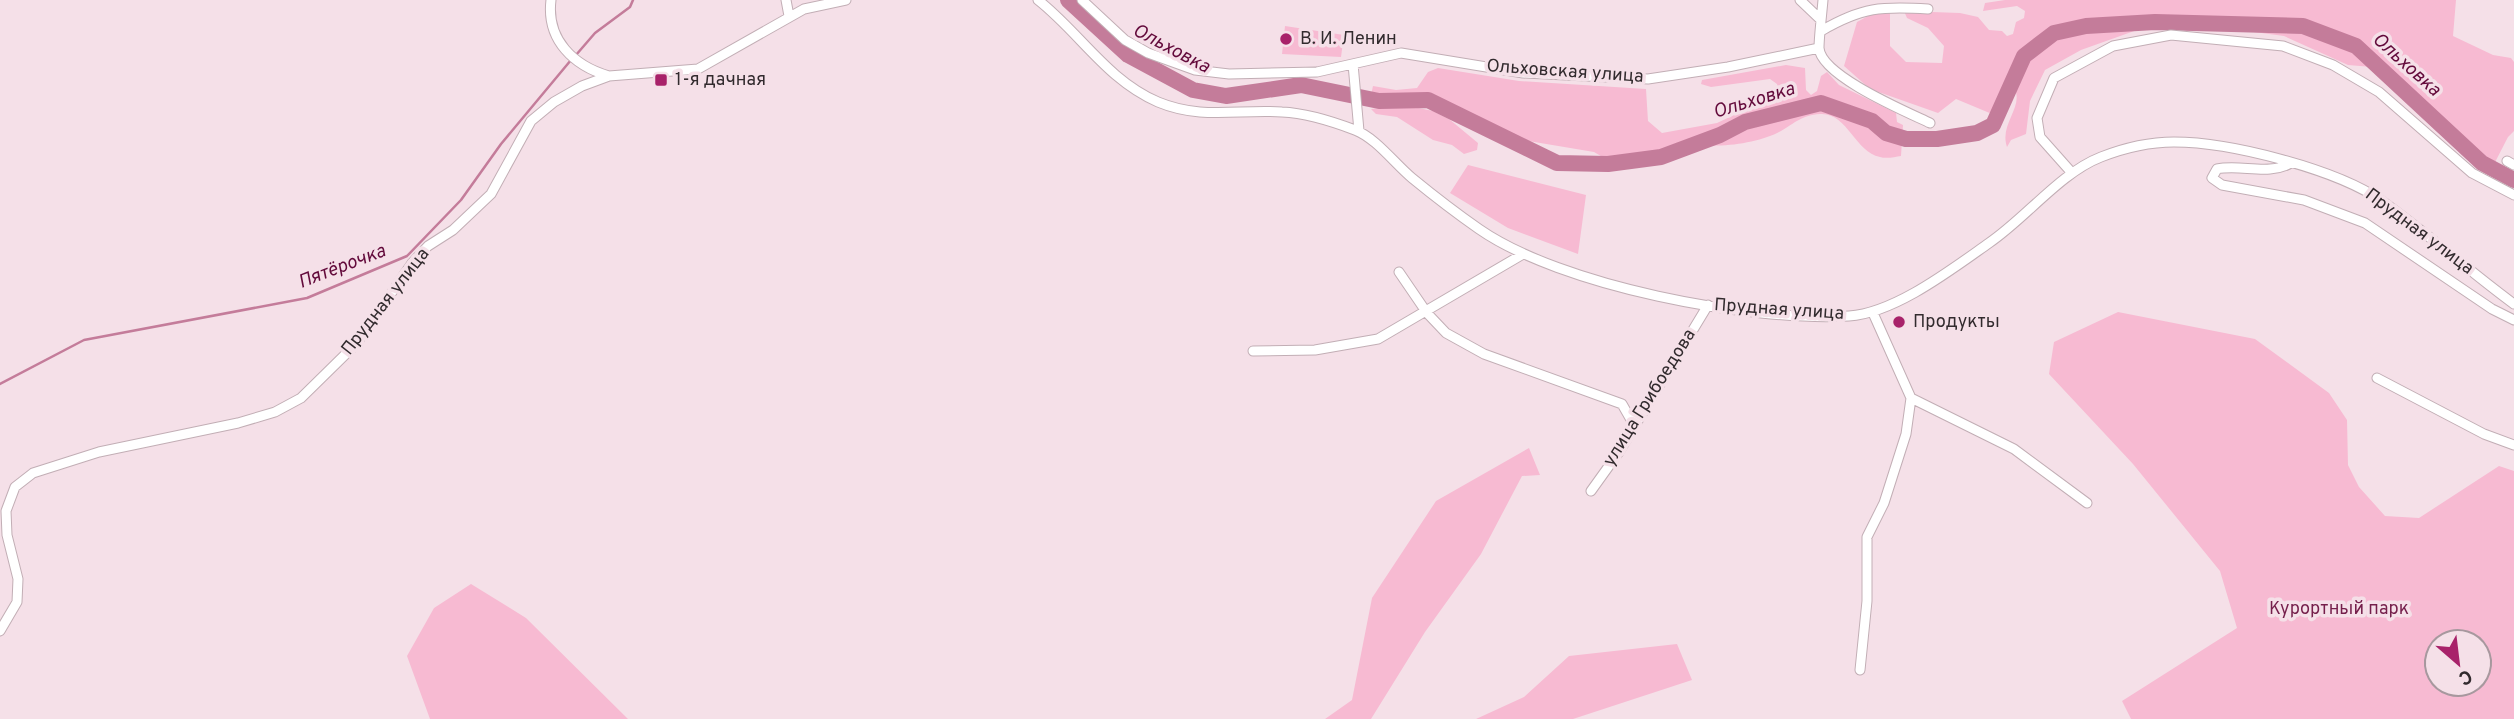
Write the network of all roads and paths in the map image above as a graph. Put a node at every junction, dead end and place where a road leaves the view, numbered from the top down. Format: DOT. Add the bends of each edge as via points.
graph roads {
  1 [pos="551,0"];
  2 [pos="786,0"];
  3 [pos="846,0"];
  4 [pos="1038,0"];
  5 [pos="1082,0"];
  6 [pos="1800,0"];
  7 [pos="1824,0"];
  8 [pos="1928,9"];
  9 [pos="789,16"];
  10 [pos="1821,20"];
  11 [pos="1821,31"];
  12 [pos="1819,48"];
  13 [pos="1353,64"];
  14 [pos="609,76"];
  15 [pos="1930,123"];
  16 [pos="1359,131"];
  17 [pos="2291,163"];
  18 [pos="2072,173"];
  19 [pos="2514,195"];
  20 [pos="1522,254"];
  21 [pos="1399,272"];
  22 [pos="2514,304"];
  23 [pos="1708,305"];
  24 [pos="1427,313"];
  25 [pos="1873,313"];
  26 [pos="2514,320"];
  27 [pos="1253,351"];
  28 [pos="2377,378"];
  29 [pos="1911,398"];
  30 [pos="1634,425"];
  31 [pos="2514,445"];
  32 [pos="1591,491"];
  33 [pos="2087,503"];
  34 [pos="0,631"];
  35 [pos="1860,670"];
  1 -- 14 [label="street" via="550,20 563,47 579,65"];
  2 -- 9 [label="street"];
  3 -- 9 [label="street, Прудная улица"];
  4 -- 16 [label="street, Прудная улица" via="1111,72 1159,102 1206,115 1296,114"];
  5 -- 13 [label="street, Ольховская улица" via="1125,40 1195,70 1317,72"];
  6 -- 10 [label="street"];
  7 -- 10 [label="street"];
  8 -- 11 [label="street" via="1883,6"];
  9 -- 14 [label="street, Прудная улица" via="698,69"];
  10 -- 11 [label="street"];
  11 -- 12 [label="street"];
  12 -- 13 [label="street, Ольховская улица" via="1648,79 1523,73 1401,53"];
  12 -- 15 [label="street" via="1828,62 1859,88"];
  13 -- 16 [label="street"];
  14 -- 34 [label="street, Прудная улица" via="554,102 531,121 491,194 453,230 428,246 357,343 301,398 238,423 100,452 33,473 15,487 6,511 18,579 17,602"];
  16 -- 20 [label="street, Прудная улица" via="1455,212"];
  17 -- 18 [label="street, Прудная улица" via="2175,142 2133,146"];
  17 -- 22 [label="street, Прудная улица" via="2342,178 2380,199"];
  17 -- 26 [label="street" via="2277,169 2226,167 2217,169 2212,178 2222,184 2304,200 2365,223"];
  18 -- 19 [label="street" via="2040,137 2037,117 2054,78 2113,46 2171,36 2283,46 2333,65 2379,92 2472,173"];
  18 -- 25 [label="street, Прудная улица" via="2009,229"];
  20 -- 23 [label="street, Прудная улица" via="1626,288"];
  20 -- 24 [label="street"];
  21 -- 24 [label="street"];
  23 -- 25 [label="street, Прудная улица" via="1794,315"];
  23 -- 30 [label="street, улица Грибоедова"];
  24 -- 27 [label="street" via="1359,345"];
  24 -- 30 [label="street" via="1446,334 1484,354 1622,404"];
  25 -- 29 [label="street"];
  28 -- 31 [label="street"];
  29 -- 33 [label="street" via="2014,449"];
  29 -- 35 [label="street" via="1906,434 1884,503 1867,537"];
  30 -- 32 [label="street, улица Грибоедова"];
}
